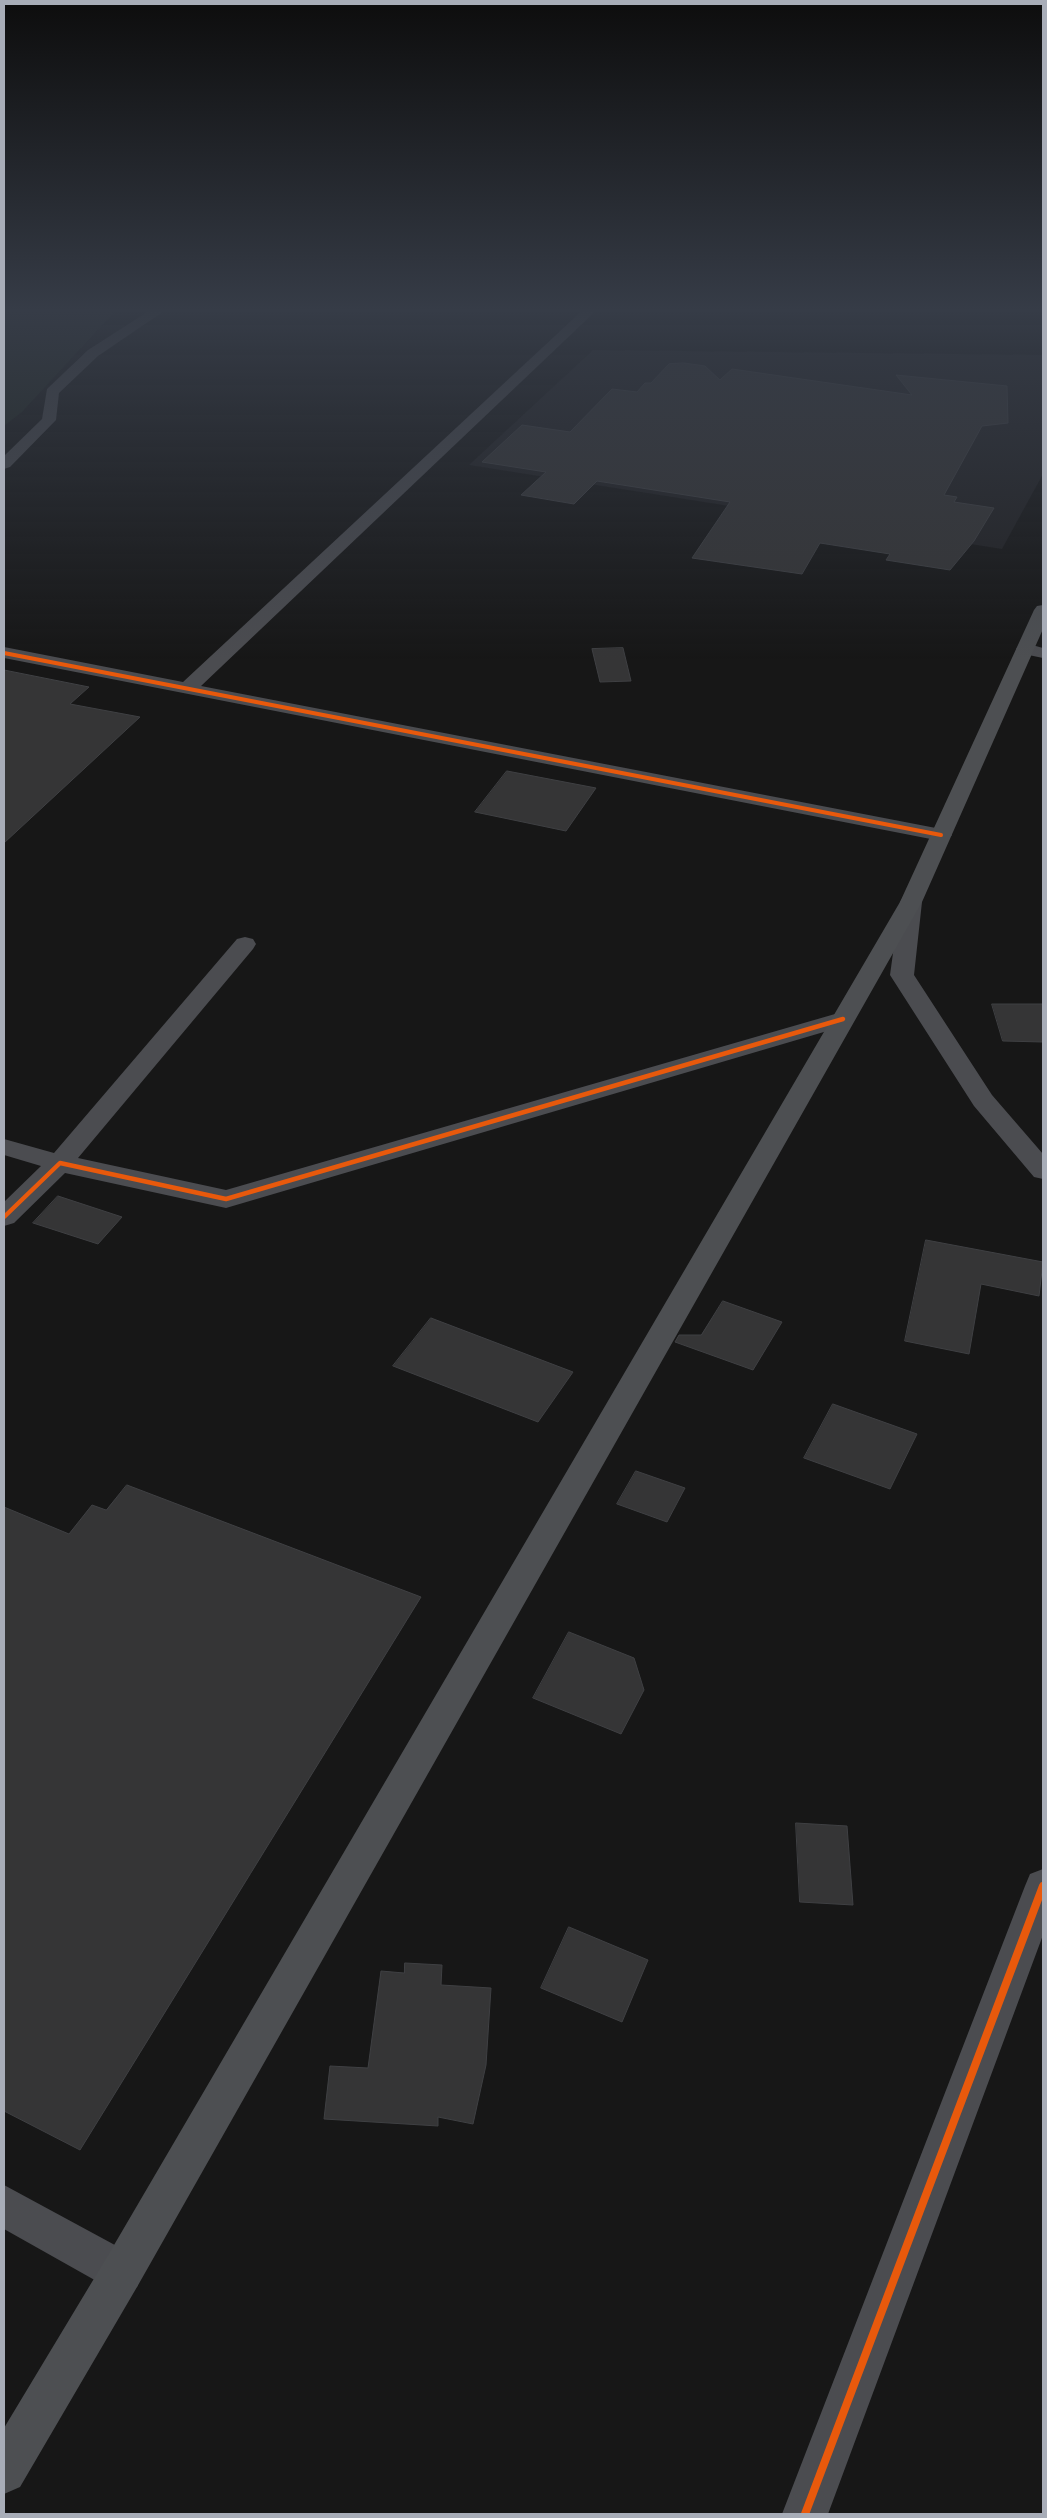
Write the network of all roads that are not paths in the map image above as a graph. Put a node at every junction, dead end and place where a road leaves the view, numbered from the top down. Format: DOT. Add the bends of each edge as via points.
graph roads {
  1 [pos="45,425"];
  2 [pos="469,425"];
  3 [pos="4,464"];
  4 [pos="1043,610"];
  5 [pos="1034,651"];
  6 [pos="4,653"];
  7 [pos="187,689"];
  8 [pos="941,835"];
  9 [pos="911,902"];
  10 [pos="245,944"];
  11 [pos="844,1019"];
  12 [pos="4,1148"];
  13 [pos="60,1163"];
  14 [pos="1043,1170"];
  15 [pos="4,1217"];
  16 [pos="1043,1886"];
  17 [pos="4,2206"];
  18 [pos="122,2272"];
  19 [pos="4,2471"];
  20 [pos="805,2514"];
  1 -- 3 [label="street"];
  2 -- 7 [label="street"];
  4 -- 5 [label="main road"];
  5 -- 8 [label="main road"];
  6 -- 7 [label="street"];
  7 -- 8 [label="street"];
  8 -- 9 [label="main road"];
  9 -- 11 [label="main road"];
  9 -- 14 [label="street" via="902,975 983,1100"];
  10 -- 13 [label="street"];
  11 -- 13 [label="street" via="226,1200"];
  11 -- 18 [label="main road"];
  12 -- 13 [label="street"];
  13 -- 15 [label="street"];
  16 -- 20 [label="street"];
  17 -- 18 [label="street"];
  18 -- 19 [label="main road"];
}
